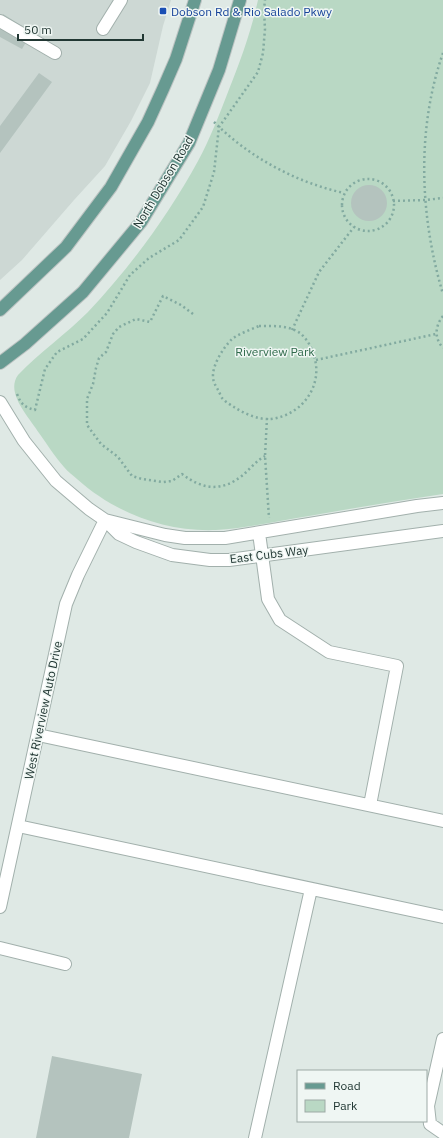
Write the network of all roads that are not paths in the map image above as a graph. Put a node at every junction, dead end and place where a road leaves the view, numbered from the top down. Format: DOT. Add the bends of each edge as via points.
graph roads {
  1 [pos="121,0"];
  2 [pos="195,0"];
  3 [pos="240,0"];
  4 [pos="0,21"];
  5 [pos="103,29"];
  6 [pos="55,53"];
  7 [pos="0,310"];
  8 [pos="0,363"];
  9 [pos="0,402"];
  10 [pos="443,503"];
  11 [pos="105,520"];
  12 [pos="443,531"];
  13 [pos="259,533"];
  14 [pos="261,556"];
  15 [pos="38,735"];
  16 [pos="370,805"];
  17 [pos="443,821"];
  18 [pos="18,826"];
  19 [pos="311,889"];
  20 [pos="0,907"];
  21 [pos="443,917"];
  22 [pos="0,948"];
  23 [pos="65,964"];
  24 [pos="443,1038"];
  25 [pos="443,1133"];
  26 [pos="255,1138"];
  1 -- 5 [label="street"];
  2 -- 7 [label="main road" via="166,83 148,122 111,186 66,247"];
  3 -- 8 [label="main road, North Dobson Road" via="219,70 189,143 141,222 84,292"];
  4 -- 6 [label="street"];
  9 -- 11 [label="street, East Cubs Way" via="24,441 56,481"];
  10 -- 13 [label="street, East Cubs Way"];
  11 -- 13 [label="street, East Cubs Way" via="185,538 224,538"];
  11 -- 14 [label="street, East Cubs Way" via="119,534 172,555 210,560"];
  11 -- 15 [label="street, West Riverview Auto Drive" via="66,604"];
  12 -- 14 [label="street, East Cubs Way"];
  13 -- 14 [label="street"];
  14 -- 16 [label="street" via="268,599 280,620 329,652 396,666"];
  15 -- 16 [label="street"];
  15 -- 18 [label="street, West Riverview Auto Drive"];
  16 -- 17 [label="street"];
  18 -- 19 [label="street"];
  18 -- 20 [label="street, West Riverview Auto Drive"];
  19 -- 21 [label="street"];
  19 -- 26 [label="street"];
  22 -- 23 [label="street"];
  24 -- 25 [label="street" via="428,1106 430,1124"];
}
